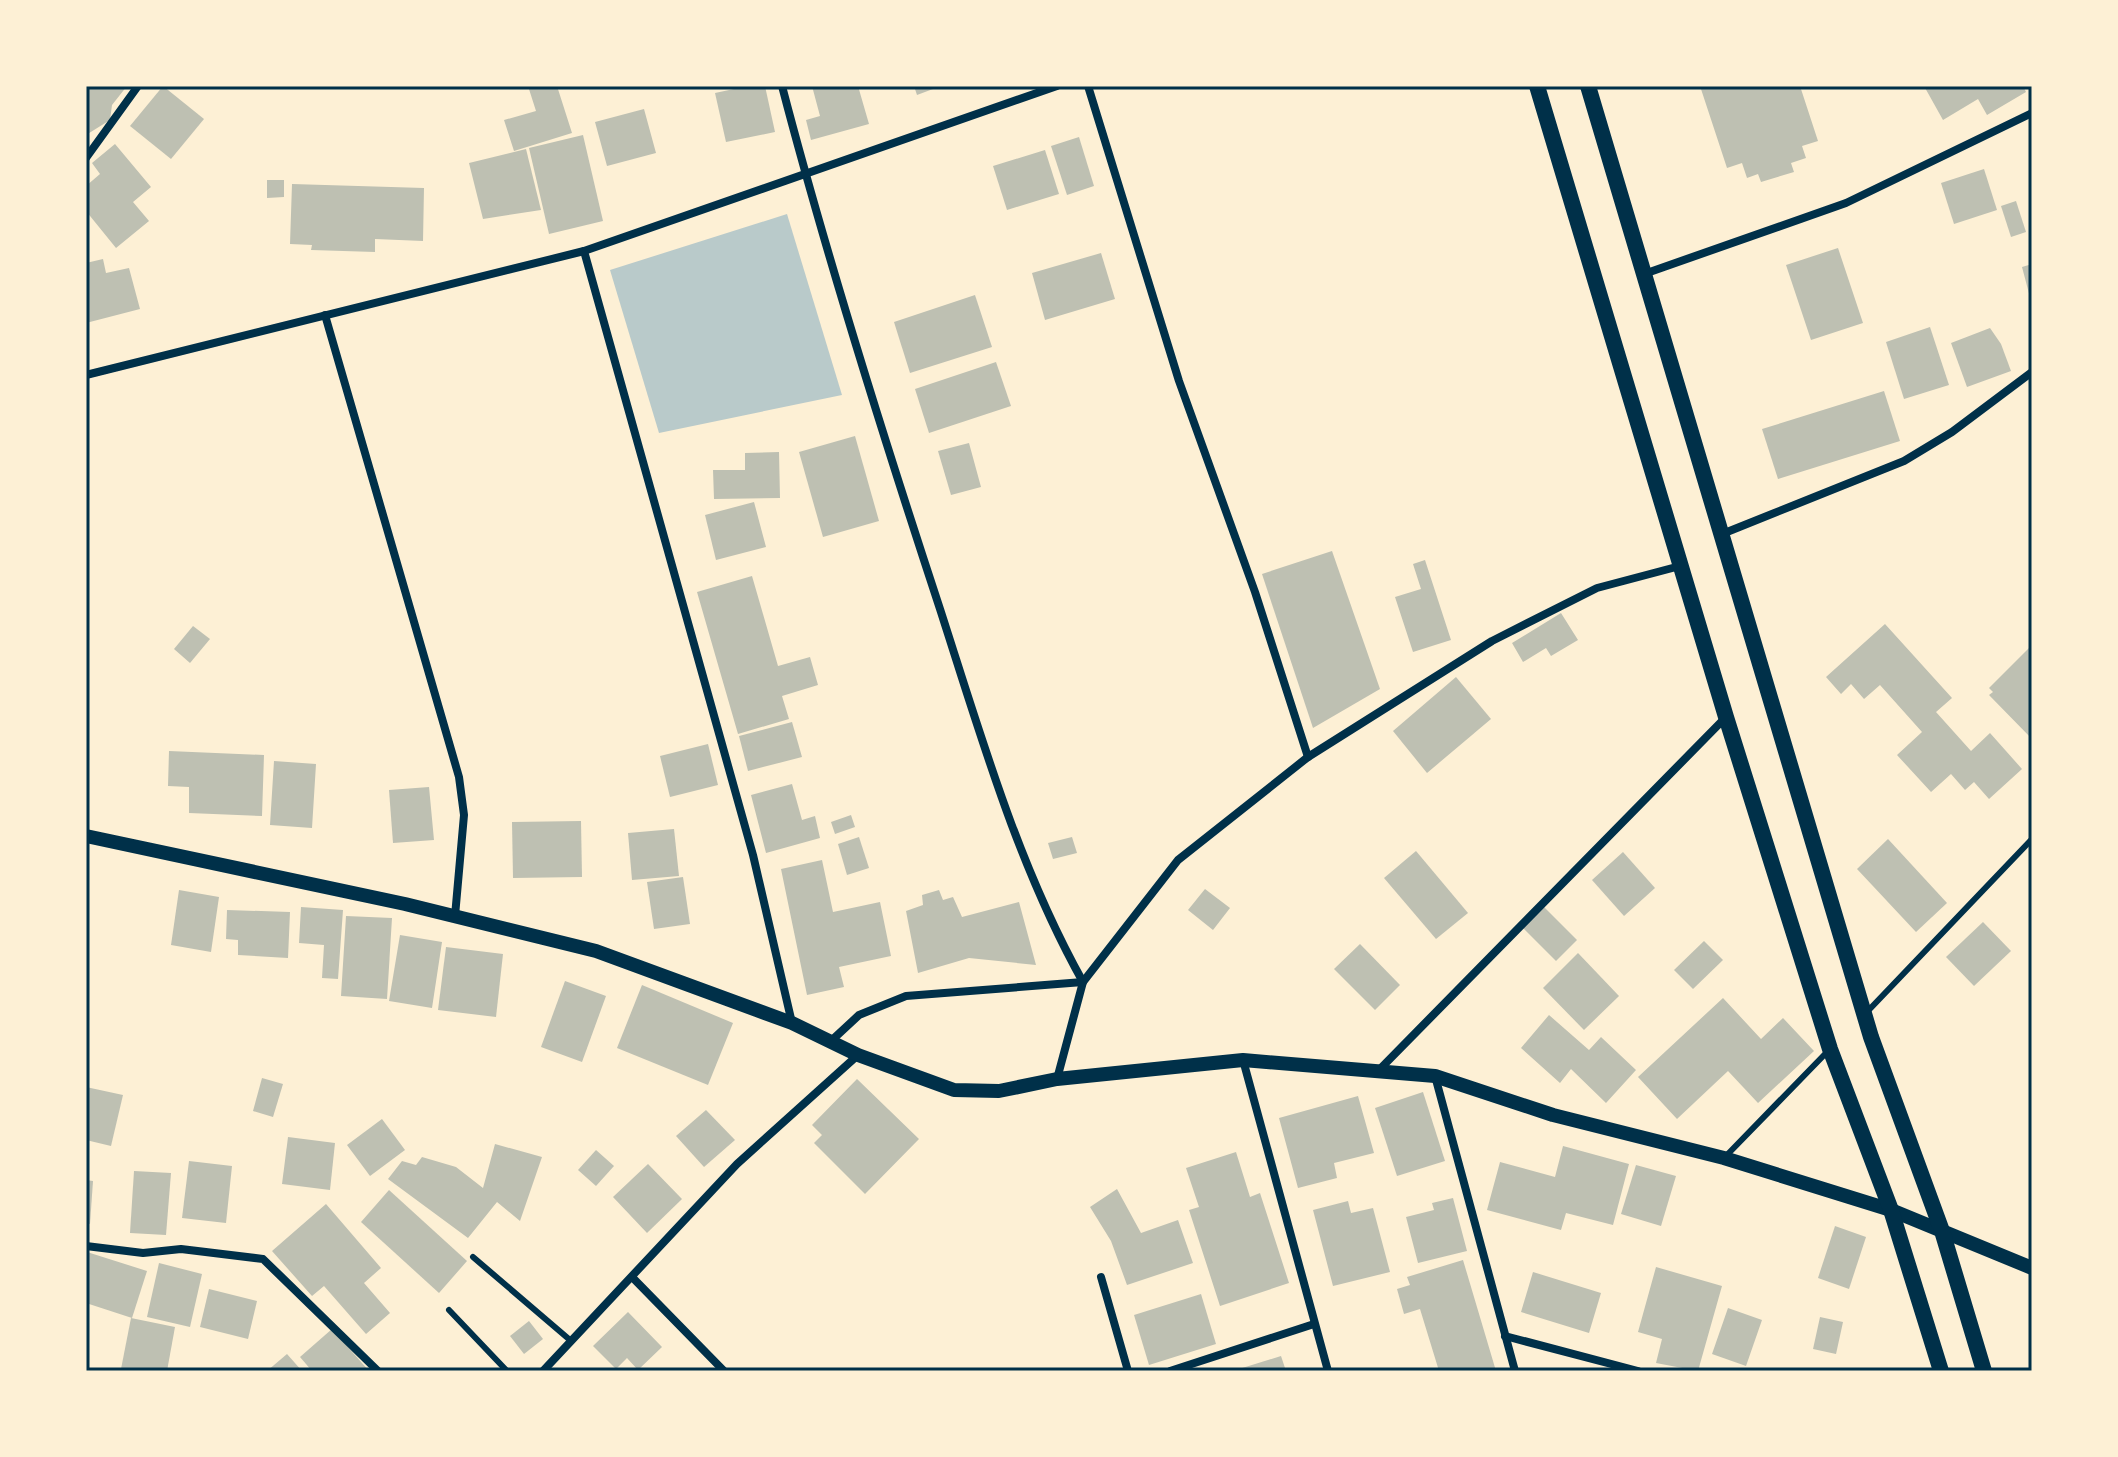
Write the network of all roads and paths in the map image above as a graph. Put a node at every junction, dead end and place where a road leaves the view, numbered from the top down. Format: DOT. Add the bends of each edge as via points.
graph roads {
  1 [pos="138,86"];
  2 [pos="782,86"];
  3 [pos="1057,86"];
  4 [pos="1088,86"];
  5 [pos="1537,86"];
  6 [pos="1588,86"];
  7 [pos="2032,113"];
  8 [pos="86,158"];
  9 [pos="805,174"];
  10 [pos="584,251"];
  11 [pos="1644,274"];
  12 [pos="325,315"];
  13 [pos="2032,372"];
  14 [pos="86,375"];
  15 [pos="1722,534"];
  16 [pos="1681,565"];
  17 [pos="1726,717"];
  18 [pos="1308,757"];
  19 [pos="86,836"];
  20 [pos="2032,839"];
  21 [pos="455,916"];
  22 [pos="1083,982"];
  23 [pos="1864,1015"];
  24 [pos="792,1023"];
  25 [pos="831,1041"];
  26 [pos="1830,1049"];
  27 [pos="858,1055"];
  28 [pos="1243,1060"];
  29 [pos="1380,1069"];
  30 [pos="1435,1076"];
  31 [pos="1057,1079"];
  32 [pos="1724,1158"];
  33 [pos="1891,1210"];
  34 [pos="1942,1231"];
  35 [pos="86,1246"];
  36 [pos="473,1257"];
  37 [pos="2032,1268"];
  38 [pos="632,1277"];
  39 [pos="1101,1277"];
  40 [pos="449,1310"];
  41 [pos="1314,1324"];
  42 [pos="1505,1336"];
  43 [pos="570,1340"];
  44 [pos="378,1371"];
  45 [pos="507,1371"];
  46 [pos="543,1371"];
  47 [pos="724,1371"];
  48 [pos="1128,1371"];
  49 [pos="1170,1371"];
  50 [pos="1328,1371"];
  51 [pos="1515,1371"];
  52 [pos="1638,1371"];
  53 [pos="1941,1371"];
  54 [pos="1984,1371"];
  1 -- 8 [label="street"];
  2 -- 9 [label="street"];
  3 -- 9 [label="street"];
  4 -- 18 [label="street" via="1179,381"];
  5 -- 16 [label="main road"];
  6 -- 11 [label="main road"];
  7 -- 11 [label="street" via="1846,203"];
  9 -- 10 [label="street"];
  9 -- 22 [label="street" via="860,366 990,766 1051,926"];
  10 -- 12 [label="street"];
  10 -- 24 [label="street" via="753,855"];
  11 -- 15 [label="main road"];
  12 -- 14 [label="street"];
  12 -- 21 [label="street" via="459,777 464,815"];
  13 -- 15 [label="street" via="1904,461"];
  15 -- 23 [label="main road"];
  16 -- 17 [label="main road"];
  16 -- 18 [label="street" via="1597,588 1544,614"];
  17 -- 26 [label="main road"];
  17 -- 29 [label="street"];
  18 -- 22 [label="street" via="1178,860"];
  19 -- 21 [label="street"];
  20 -- 23 [label="lane"];
  21 -- 24 [label="street" via="596,951"];
  22 -- 25 [label="street" via="906,996 859,1015"];
  22 -- 31 [label="street"];
  23 -- 34 [label="main road"];
  24 -- 25 [label="street"];
  25 -- 27 [label="street"];
  26 -- 32 [label="lane"];
  26 -- 33 [label="main road"];
  27 -- 31 [label="street" via="954,1090 999,1091"];
  27 -- 38 [label="street" via="737,1164"];
  28 -- 29 [label="street"];
  28 -- 31 [label="street"];
  28 -- 41 [label="street"];
  29 -- 30 [label="street"];
  30 -- 32 [label="street" via="1553,1115"];
  30 -- 42 [label="street"];
  32 -- 33 [label="street"];
  33 -- 34 [label="street"];
  33 -- 53 [label="main road"];
  34 -- 37 [label="street"];
  34 -- 54 [label="main road"];
  35 -- 44 [label="street" via="263,1259"];
  36 -- 43 [label="lane"];
  38 -- 43 [label="street"];
  38 -- 47 [label="street"];
  39 -- 48 [label="street"];
  40 -- 45 [label="lane"];
  41 -- 49 [label="street"];
  41 -- 50 [label="street"];
  42 -- 51 [label="street"];
  42 -- 52 [label="street"];
  43 -- 46 [label="street"];
}
